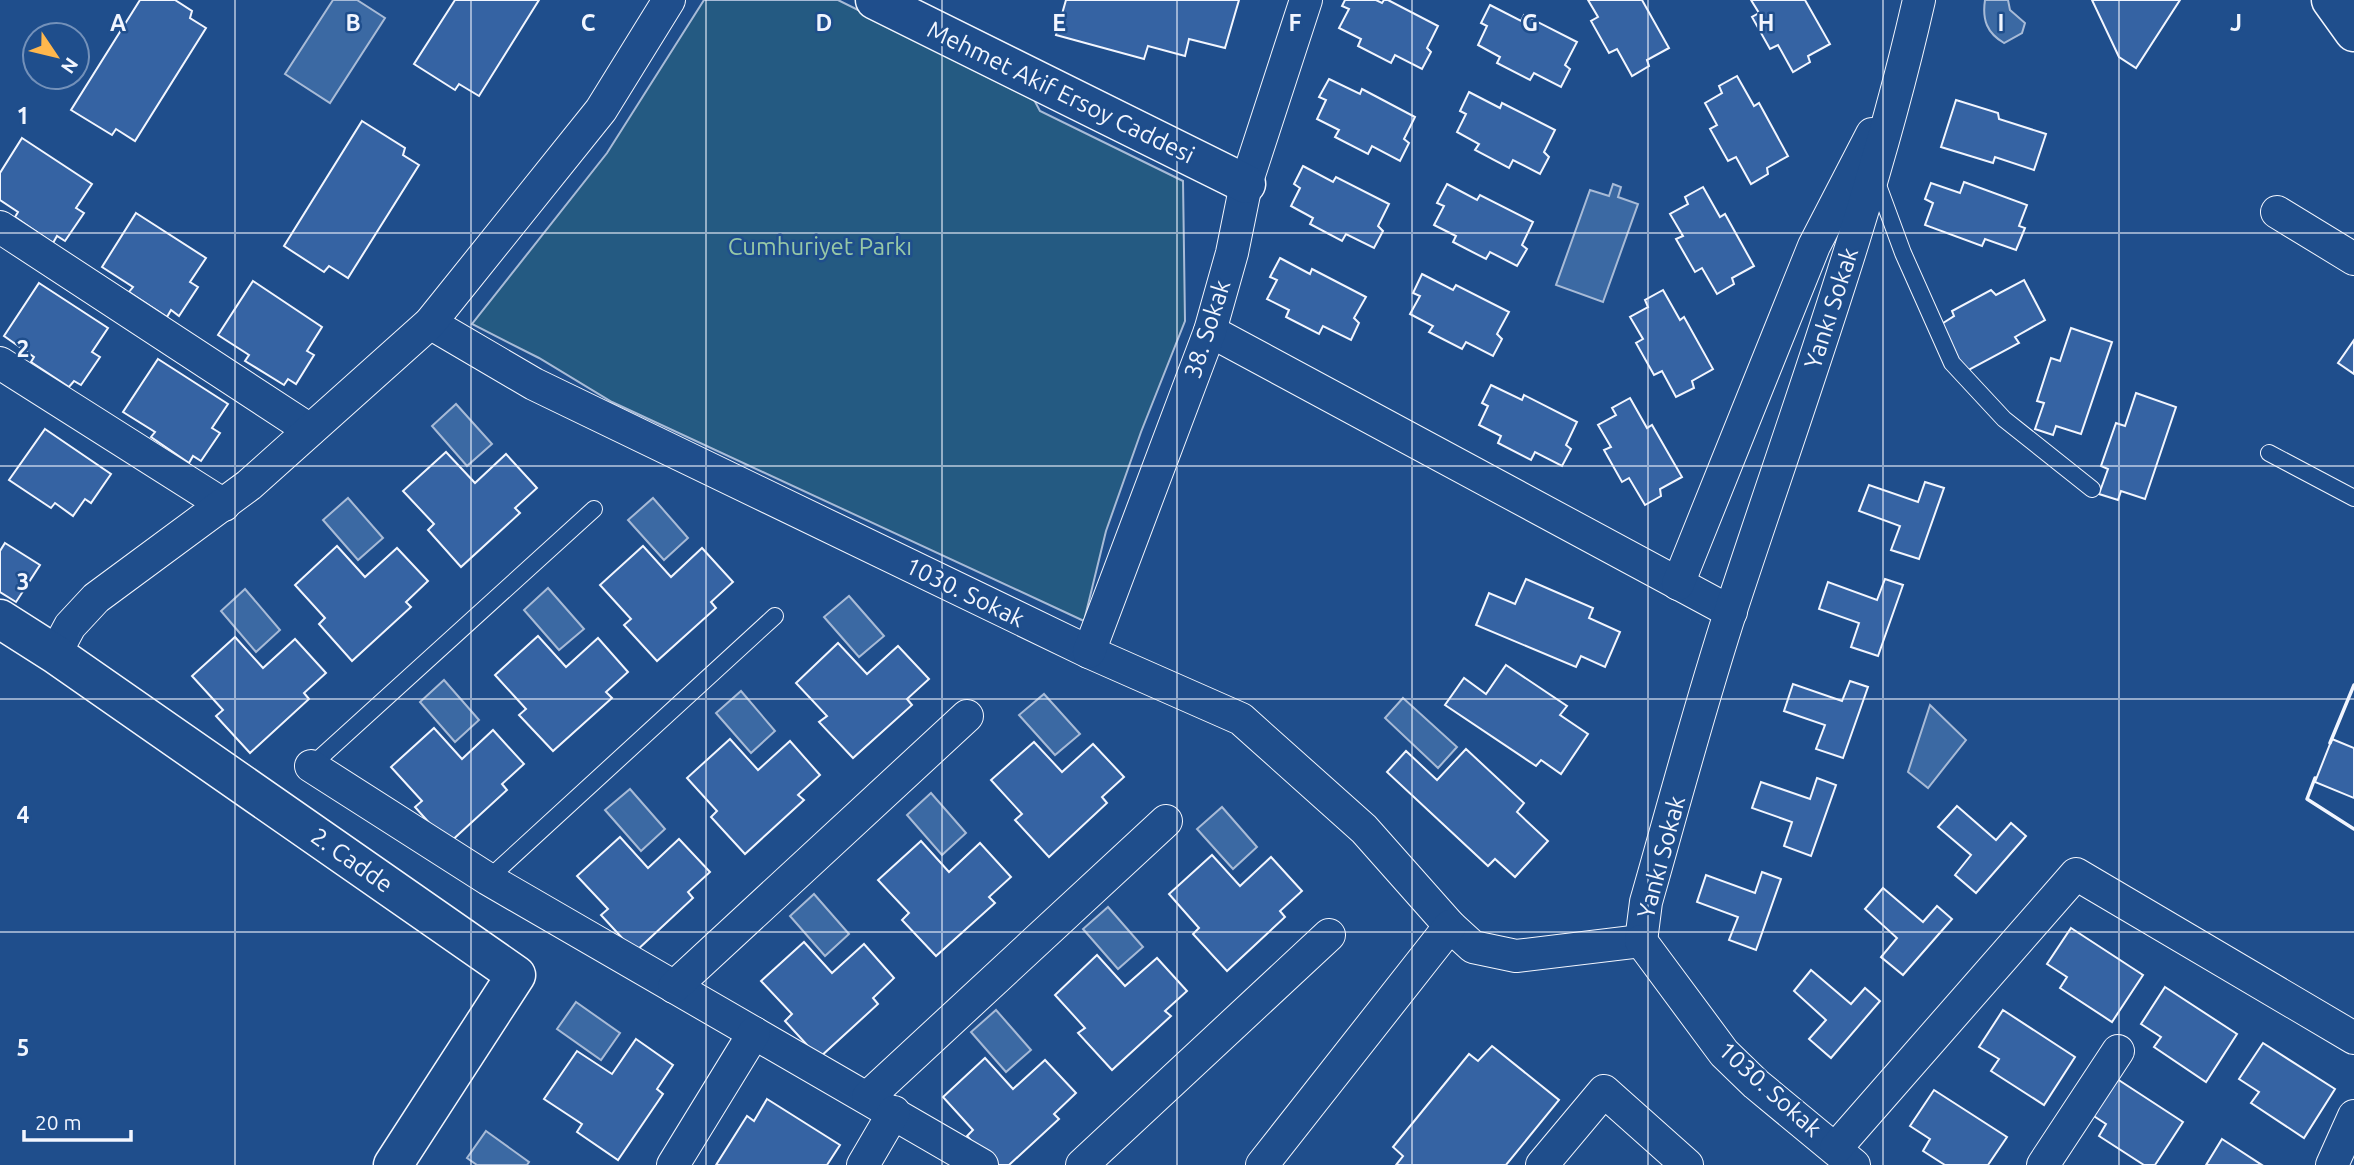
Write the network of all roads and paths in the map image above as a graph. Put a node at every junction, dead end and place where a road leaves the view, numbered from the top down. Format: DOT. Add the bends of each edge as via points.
graph roads {
  1 [pos="669,0"];
  2 [pos="875,0"];
  3 [pos="1306,0"];
  4 [pos="1919,0"];
  5 [pos="2331,0"];
  6 [pos="2354,32"];
  7 [pos="1902,74"];
  8 [pos="1874,175"];
  9 [pos="1246,184"];
  10 [pos="2277,212"];
  11 [pos="0,227"];
  12 [pos="2354,259"];
  13 [pos="430,323"];
  14 [pos="1210,331"];
  15 [pos="0,363"];
  16 [pos="310,430"];
  17 [pos="2269,453"];
  18 [pos="2092,488"];
  19 [pos="2354,498"];
  20 [pos="224,505"];
  21 [pos="594,509"];
  22 [pos="1678,584"];
  23 [pos="1731,612"];
  24 [pos="775,616"];
  25 [pos="0,619"];
  26 [pos="1089,652"];
  27 [pos="55,654"];
  28 [pos="967,716"];
  29 [pos="311,766"];
  30 [pos="1166,821"];
  31 [pos="488,879"];
  32 [pos="1450,926"];
  33 [pos="1329,935"];
  34 [pos="1640,941"];
  35 [pos="674,987"];
  36 [pos="754,1033"];
  37 [pos="2354,1038"];
  38 [pos="2118,1051"];
  39 [pos="881,1105"];
  40 [pos="2354,1116"];
  41 [pos="1845,1156"];
  42 [pos="393,1165"];
  43 [pos="673,1165"];
  44 [pos="863,1165"];
  45 [pos="982,1165"];
  46 [pos="1082,1165"];
  47 [pos="1262,1165"];
  48 [pos="1542,1165"];
  49 [pos="1687,1165"];
  50 [pos="2043,1165"];
  51 [pos="2332,1165"];
  1 -- 13 [label="street" via="601,110"];
  2 -- 9 [label="street, Mehmet Akif Ersoy Caddesi"];
  3 -- 9 [label="street, 38. Sokak"];
  4 -- 7 [label="street, Yankı Sokak"];
  5 -- 6 [label="street"];
  7 -- 8 [label="street, Yankı Sokak"];
  7 -- 22 [label="street" via="1814,246"];
  8 -- 18 [label="lane" via="1952,363 2004,419"];
  8 -- 23 [label="street, Yankı Sokak"];
  9 -- 14 [label="street, 38. Sokak"];
  10 -- 12 [label="street"];
  11 -- 16 [label="street"];
  13 -- 16 [label="street"];
  13 -- 26 [label="street, 1030. Sokak" via="534,384"];
  14 -- 22 [label="street"];
  14 -- 26 [label="street, 38. Sokak"];
  15 -- 20 [label="street"];
  16 -- 20 [label="street"];
  17 -- 19 [label="lane"];
  20 -- 27 [label="street" via="96,597 70,626"];
  21 -- 29 [label="lane"];
  22 -- 23 [label="street"];
  23 -- 34 [label="street, Yankı Sokak" via="1646,902"];
  24 -- 31 [label="lane"];
  25 -- 27 [label="street, 2. Cadde"];
  26 -- 32 [label="street, 1030. Sokak" via="1241,719 1364,829"];
  27 -- 42 [label="street, 2. Cadde" via="516,975"];
  28 -- 35 [label="street"];
  29 -- 31 [label="street"];
  30 -- 39 [label="street"];
  31 -- 35 [label="street"];
  32 -- 34 [label="street, 1030. Sokak" via="1473,947 1517,956"];
  32 -- 47 [label="street"];
  33 -- 46 [label="street"];
  34 -- 41 [label="street, 1030. Sokak" via="1724,1053"];
  35 -- 36 [label="street"];
  36 -- 39 [label="street"];
  36 -- 43 [label="street"];
  37 -- 41 [label="street" via="2076,874"];
  38 -- 50 [label="street"];
  39 -- 44 [label="street"];
  39 -- 45 [label="street"];
  40 -- 51 [label="street"];
  48 -- 49 [label="street" via="1604,1091"];
}
